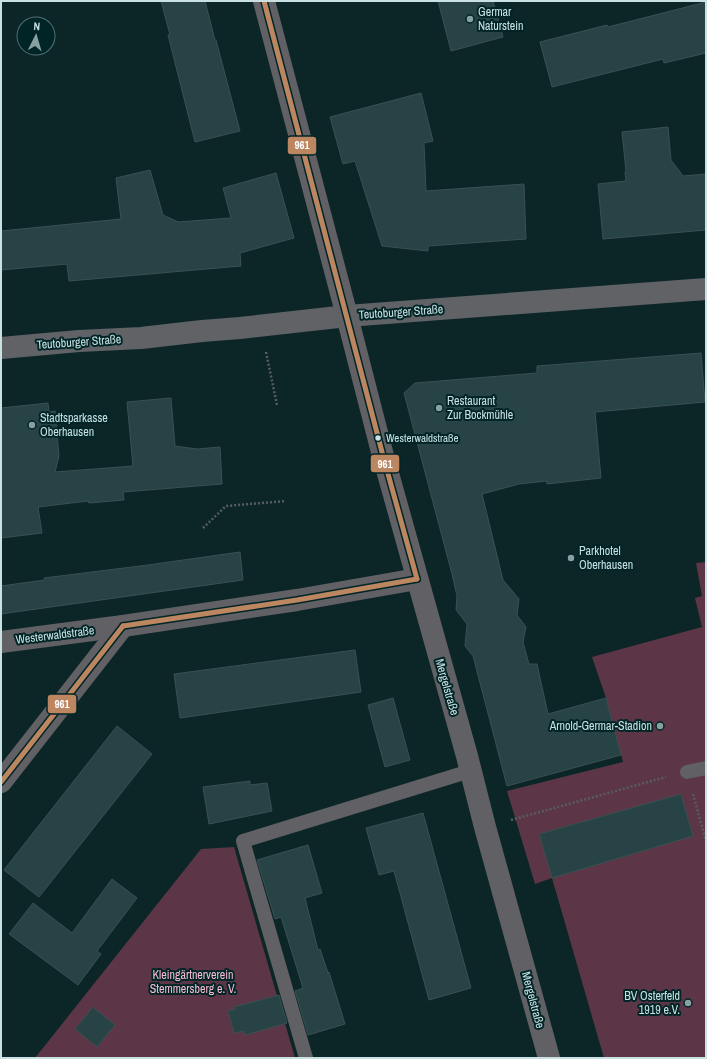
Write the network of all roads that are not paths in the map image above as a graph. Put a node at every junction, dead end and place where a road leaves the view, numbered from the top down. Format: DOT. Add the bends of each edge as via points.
graph roads {
  1 [pos="264,1"];
  2 [pos="706,289"];
  3 [pos="347,316"];
  4 [pos="1,348"];
  5 [pos="417,579"];
  6 [pos="123,626"];
  7 [pos="1,642"];
  8 [pos="706,768"];
  9 [pos="470,771"];
  10 [pos="687,772"];
  11 [pos="1,782"];
  12 [pos="306,1058"];
  13 [pos="549,1058"];
  1 -- 3 [label="street, Mergelstraße"];
  2 -- 3 [label="main road, Teutoburger Straße"];
  3 -- 4 [label="main road, Teutoburger Straße" via="141,338"];
  3 -- 5 [label="street, Mergelstraße"];
  5 -- 6 [label="street, Westerwaldstraße"];
  5 -- 9 [label="street, Mergelstraße"];
  6 -- 7 [label="street, Westerwaldstraße"];
  6 -- 11 [label="street"];
  8 -- 10 [label="lane"];
  9 -- 12 [label="lane" via="243,841"];
  9 -- 13 [label="street, Mergelstraße"];
}
